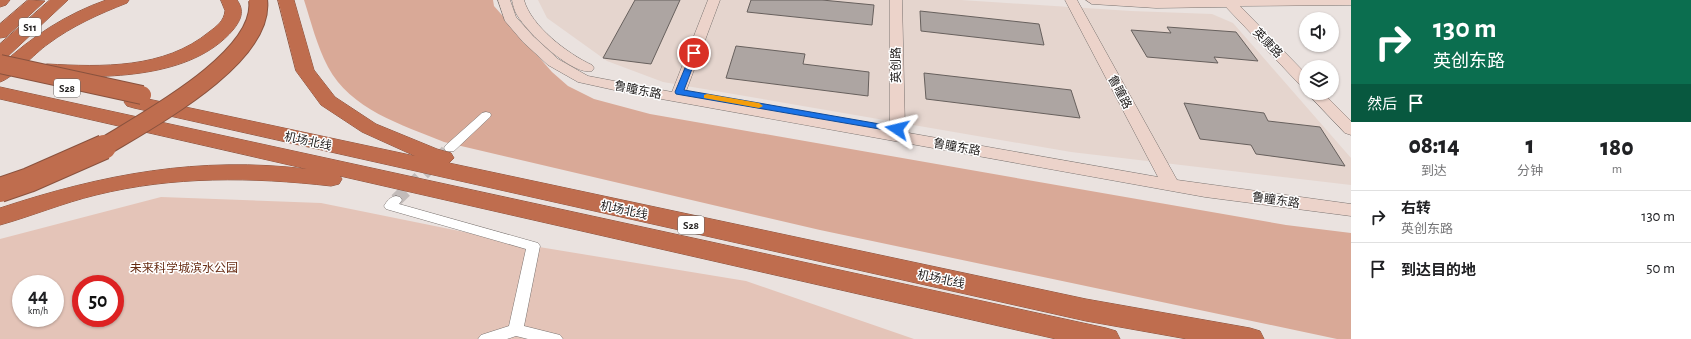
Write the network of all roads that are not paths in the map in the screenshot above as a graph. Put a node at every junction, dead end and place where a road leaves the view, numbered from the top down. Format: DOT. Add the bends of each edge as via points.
graph roads {
  1 [pos="38,0"];
  2 [pos="60,0"];
  3 [pos="121,0"];
  4 [pos="229,0"];
  5 [pos="258,0"];
  6 [pos="286,0"];
  7 [pos="504,0"];
  8 [pos="518,0"];
  9 [pos="714,0"];
  10 [pos="896,0"];
  11 [pos="1071,0"];
  12 [pos="1092,0"];
  13 [pos="1351,1"];
  14 [pos="1230,4"];
  15 [pos="0,33"];
  16 [pos="0,54"];
  17 [pos="0,64"];
  18 [pos="22,69"];
  19 [pos="0,75"];
  20 [pos="1299,76"];
  21 [pos="679,92"];
  22 [pos="0,93"];
  23 [pos="138,98"];
  24 [pos="1322,100"];
  25 [pos="486,114"];
  26 [pos="897,129"];
  27 [pos="1351,130"];
  28 [pos="450,148"];
  29 [pos="429,154"];
  30 [pos="1167,179"];
  31 [pos="0,190"];
  32 [pos="1351,199"];
  33 [pos="396,200"];
  34 [pos="497,203"];
  35 [pos="1351,210"];
  36 [pos="0,217"];
  37 [pos="738,235"];
  38 [pos="516,330"];
  39 [pos="486,339"];
  40 [pos="555,339"];
  41 [pos="1106,339"];
  42 [pos="1250,339"];
  1 -- 15 [label="highway, S11"];
  2 -- 16 [label="highway, S11"];
  3 -- 19 [label="highway" via="67,23 41,40"];
  4 -- 18 [label="highway, bridge" via="234,8 234,15 228,25 217,36 189,53 156,64 122,70 95,72"];
  5 -- 31 [label="highway, bridge" via="259,7 253,29 231,58 194,91 100,149 30,180"];
  6 -- 29 [label="highway" via="305,71 328,101 369,128"];
  7 -- 30 [label="main road, 鲁瞳东路" via="510,18 528,39 553,62 583,79 628,89"];
  8 -- 21 [label="main road, 鲁瞳东路" via="523,14 557,48 579,65 616,80"];
  9 -- 21 [label="main road"];
  10 -- 26 [label="main road, 英创路"];
  11 -- 30 [label="main road, 鲁瞳路"];
  12 -- 14 [label="main road" via="1156,4"];
  13 -- 14 [label="main road"];
  14 -- 20 [label="main road, 英康路"];
  17 -- 18 [label="highway, bridge"];
  18 -- 23 [label="highway, bridge"];
  19 -- 23 [label="highway, 机场北线 / S28"];
  21 -- 26 [label="main road, 鲁瞳东路"];
  22 -- 34 [label="highway, 机场北线 / S28"];
  23 -- 29 [label="highway"];
  23 -- 37 [label="highway, 机场北线 / S28"];
  24 -- 27 [label="main road"];
  25 -- 28 [label="street"];
  26 -- 30 [label="main road, 鲁瞳东路"];
  29 -- 37 [label="highway" via="544,182"];
  30 -- 32 [label="main road, 鲁瞳东路"];
  30 -- 35 [label="main road, 鲁瞳东路"];
  33 -- 38 [label="street" via="390,206 533,246"];
  34 -- 36 [label="highway" via="313,176 248,172 194,173 125,182 64,195"];
  34 -- 41 [label="highway, 机场北线 / S28"];
  37 -- 42 [label="highway, 机场北线 / S28" via="1086,310"];
  38 -- 39 [label="street"];
  38 -- 40 [label="street"];
}
